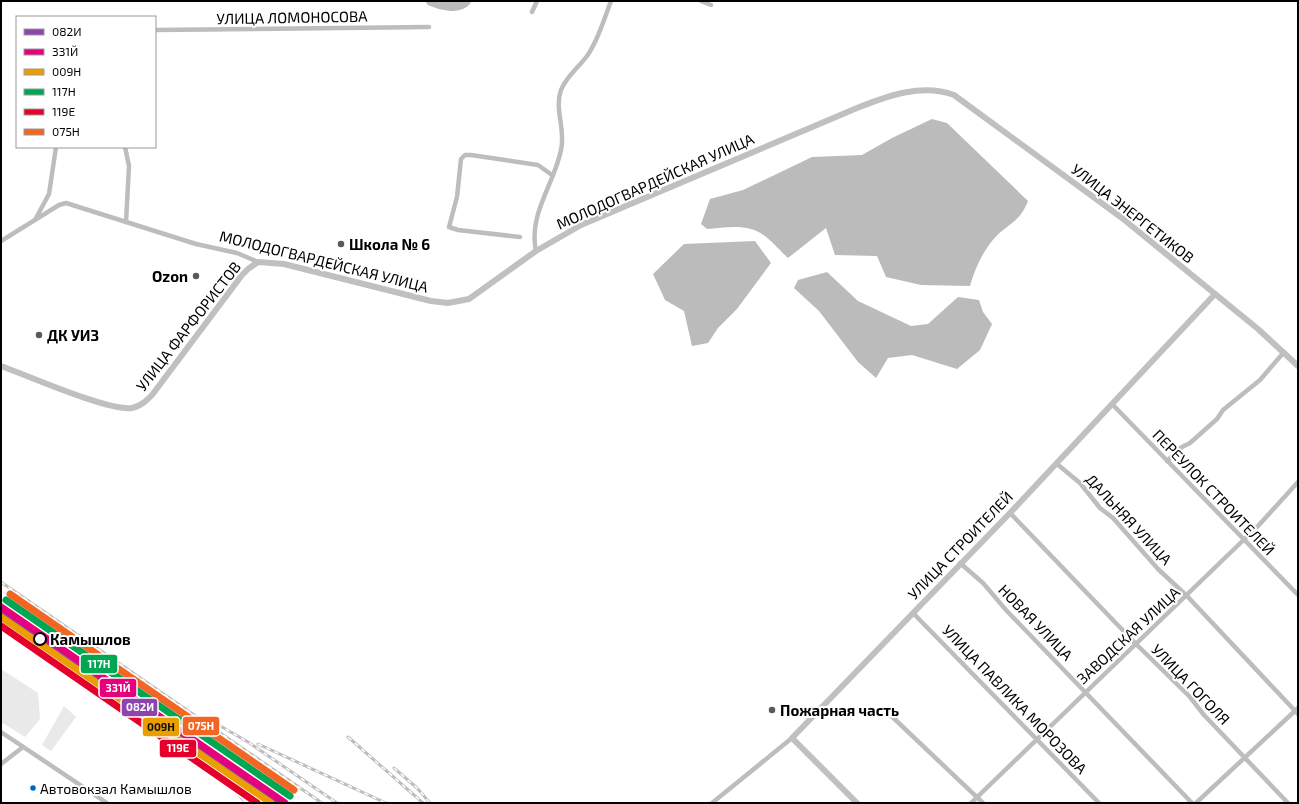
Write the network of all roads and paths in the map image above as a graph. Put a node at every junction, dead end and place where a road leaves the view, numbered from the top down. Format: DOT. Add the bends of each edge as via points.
graph roads {
  1 [pos="537,1"];
  2 [pos="611,1"];
  3 [pos="700,1"];
  4 [pos="710,5"];
  5 [pos="532,12"];
  6 [pos="429,27"];
  7 [pos="156,30"];
  8 [pos="944,92"];
  9 [pos="56,148"];
  10 [pos="125,148"];
  11 [pos="552,175"];
  12 [pos="35,221"];
  13 [pos="126,222"];
  14 [pos="520,237"];
  15 [pos="1,241"];
  16 [pos="536,251"];
  17 [pos="258,262"];
  18 [pos="1216,294"];
  19 [pos="1284,352"];
  20 [pos="1,366"];
  21 [pos="1298,366"];
  22 [pos="1113,405"];
  23 [pos="1167,461"];
  24 [pos="1057,464"];
  25 [pos="1298,482"];
  26 [pos="1010,513"];
  27 [pos="1243,540"];
  28 [pos="960,563"];
  29 [pos="1298,595"];
  30 [pos="1187,596"];
  31 [pos="913,613"];
  32 [pos="1136,644"];
  33 [pos="1084,692"];
  34 [pos="1298,708"];
  35 [pos="884,709"];
  36 [pos="1296,713"];
  37 [pos="1,732"];
  38 [pos="792,738"];
  39 [pos="1038,739"];
  40 [pos="23,747"];
  41 [pos="1244,757"];
  42 [pos="1,764"];
  43 [pos="977,797"];
  44 [pos="107,803"];
  45 [pos="712,803"];
  46 [pos="857,803"];
  47 [pos="971,803"];
  48 [pos="983,803"];
  49 [pos="1099,803"];
  50 [pos="1192,803"];
  51 [pos="1196,803"];
  52 [pos="1288,803"];
  1 -- 5 [label="street"];
  2 -- 11 [label="street" via="587,56 567,79 560,92 559,110 563,142"];
  3 -- 4 [label="street"];
  6 -- 7 [label="street, УЛИЦА ЛОМОНОСОВА"];
  8 -- 16 [label="street, МОЛОДОГВАРДЕЙСКАЯ УЛИЦА" via="915,91 857,108 593,220"];
  8 -- 18 [label="street, УЛИЦА ЭНЕРГЕТИКОВ" via="971,106 1122,218"];
  9 -- 12 [label="street" via="49,194"];
  10 -- 13 [label="street" via="129,166"];
  11 -- 14 [label="street" via="538,165 471,155 465,155 462,159 458,197 449,227"];
  11 -- 16 [label="street" via="534,226 533,239"];
  12 -- 13 [label="street, МОЛОДОГВАРДЕЙСКАЯ УЛИЦА" via="66,203"];
  12 -- 15 [label="street, МОЛОДОГВАРДЕЙСКАЯ УЛИЦА"];
  13 -- 17 [label="street, МОЛОДОГВАРДЕЙСКАЯ УЛИЦА" via="196,244 237,253"];
  16 -- 17 [label="street, МОЛОДОГВАРДЕЙСКАЯ УЛИЦА" via="477,294 465,300 448,303 284,264"];
  17 -- 20 [label="street, УЛИЦА ФАРФОРИСТОВ" via="245,272 156,390 141,405 126,408 106,404"];
  18 -- 19 [label="street, УЛИЦА ЭНЕРГЕТИКОВ"];
  18 -- 22 [label="street, УЛИЦА СТРОИТЕЛЕЙ"];
  19 -- 21 [label="street, УЛИЦА ЭНЕРГЕТИКОВ"];
  19 -- 23 [label="street" via="1260,380"];
  22 -- 23 [label="street, ПЕРЕУЛОК СТРОИТЕЛЕЙ"];
  22 -- 24 [label="street, УЛИЦА СТРОИТЕЛЕЙ"];
  23 -- 27 [label="street, ПЕРЕУЛОК СТРОИТЕЛЕЙ"];
  24 -- 26 [label="street, УЛИЦА СТРОИТЕЛЕЙ"];
  24 -- 30 [label="street, ДАЛЬНЯЯ УЛИЦА" via="1080,482 1100,508 1113,518 1158,569"];
  25 -- 27 [label="street, ЗАВОДСКАЯ УЛИЦА"];
  26 -- 28 [label="street, УЛИЦА СТРОИТЕЛЕЙ"];
  26 -- 32 [label="street, УЛИЦА ГОГОЛЯ"];
  27 -- 29 [label="street, ПЕРЕУЛОК СТРОИТЕЛЕЙ"];
  27 -- 30 [label="street, ЗАВОДСКАЯ УЛИЦА"];
  28 -- 31 [label="street, УЛИЦА СТРОИТЕЛЕЙ"];
  28 -- 33 [label="street, НОВАЯ УЛИЦА" via="983,583"];
  30 -- 32 [label="street, ЗАВОДСКАЯ УЛИЦА"];
  30 -- 36 [label="street, ДАЛЬНЯЯ УЛИЦА"];
  31 -- 38 [label="street, УЛИЦА СТРОИТЕЛЕЙ"];
  31 -- 39 [label="street, УЛИЦА ПАВЛИКА МОРОЗОВА"];
  32 -- 33 [label="street, ЗАВОДСКАЯ УЛИЦА"];
  32 -- 41 [label="street, УЛИЦА ГОГОЛЯ" via="1190,697"];
  33 -- 39 [label="street, ЗАВОДСКАЯ УЛИЦА"];
  33 -- 50 [label="street, НОВАЯ УЛИЦА"];
  34 -- 36 [label="street"];
  35 -- 43 [label="street"];
  36 -- 41 [label="street"];
  37 -- 40 [label="street"];
  38 -- 45 [label="street, УЛИЦА СТРОИТЕЛЕЙ"];
  38 -- 46 [label="street"];
  39 -- 43 [label="street, ЗАВОДСКАЯ УЛИЦА"];
  39 -- 49 [label="street, УЛИЦА ПАВЛИКА МОРОЗОВА"];
  40 -- 42 [label="street"];
  40 -- 44 [label="street"];
  41 -- 51 [label="street"];
  41 -- 52 [label="street, УЛИЦА ГОГОЛЯ"];
  43 -- 47 [label="street, ЗАВОДСКАЯ УЛИЦА"];
  43 -- 48 [label="street"];
}
